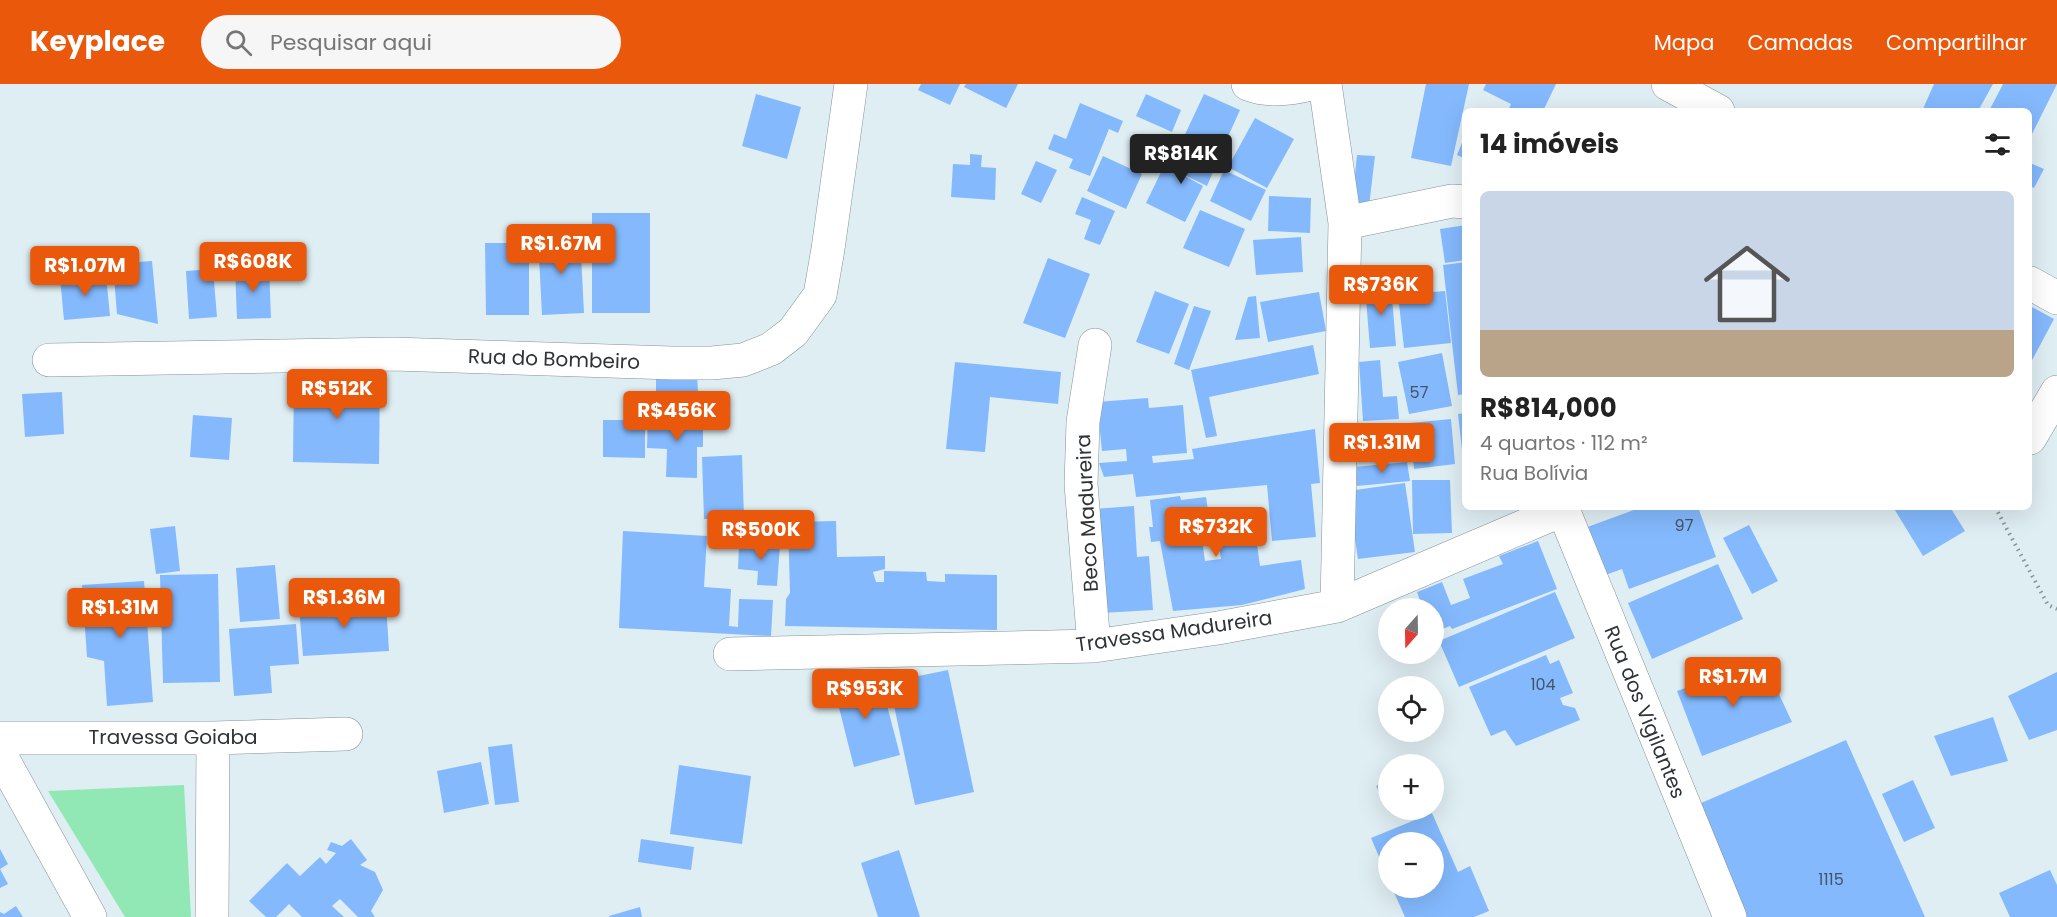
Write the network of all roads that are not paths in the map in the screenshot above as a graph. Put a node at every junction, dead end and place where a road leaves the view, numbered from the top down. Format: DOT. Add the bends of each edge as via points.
graph roads {
  1 [pos="851,84"];
  2 [pos="1248,84"];
  3 [pos="1312,84"];
  4 [pos="1324,84"];
  5 [pos="1668,84"];
  6 [pos="1712,108"];
  7 [pos="1462,202"];
  8 [pos="1345,223"];
  9 [pos="2032,284"];
  10 [pos="2057,298"];
  11 [pos="1095,345"];
  12 [pos="49,360"];
  13 [pos="2057,392"];
  14 [pos="2032,435"];
  15 [pos="1557,510"];
  16 [pos="1563,510"];
  17 [pos="1337,606"];
  18 [pos="1094,646"];
  19 [pos="730,654"];
  20 [pos="346,734"];
  21 [pos="0,738"];
  22 [pos="213,738"];
  23 [pos="0,754"];
  24 [pos="90,917"];
  25 [pos="212,917"];
  26 [pos="1730,917"];
  1 -- 12 [label="street, Rua do Bombeiro" via="820,295 794,332 771,349 743,360 672,363 393,354"];
  2 -- 3 [label="street" via="1287,89"];
  4 -- 8 [label="street"];
  5 -- 6 [label="street"];
  7 -- 8 [label="street"];
  8 -- 17 [label="street"];
  9 -- 10 [label="street"];
  11 -- 18 [label="street, Beco Madureira" via="1083,422 1081,484"];
  13 -- 14 [label="street"];
  15 -- 17 [label="street, Travessa Madureira"];
  16 -- 26 [label="street, Rua dos Vigilantes"];
  17 -- 18 [label="street, Travessa Madureira"];
  18 -- 19 [label="street, Travessa Madureira"];
  20 -- 22 [label="street, Travessa Goiaba"];
  21 -- 22 [label="street, Travessa Goiaba"];
  22 -- 25 [label="street"];
  23 -- 24 [label="street"];
}
